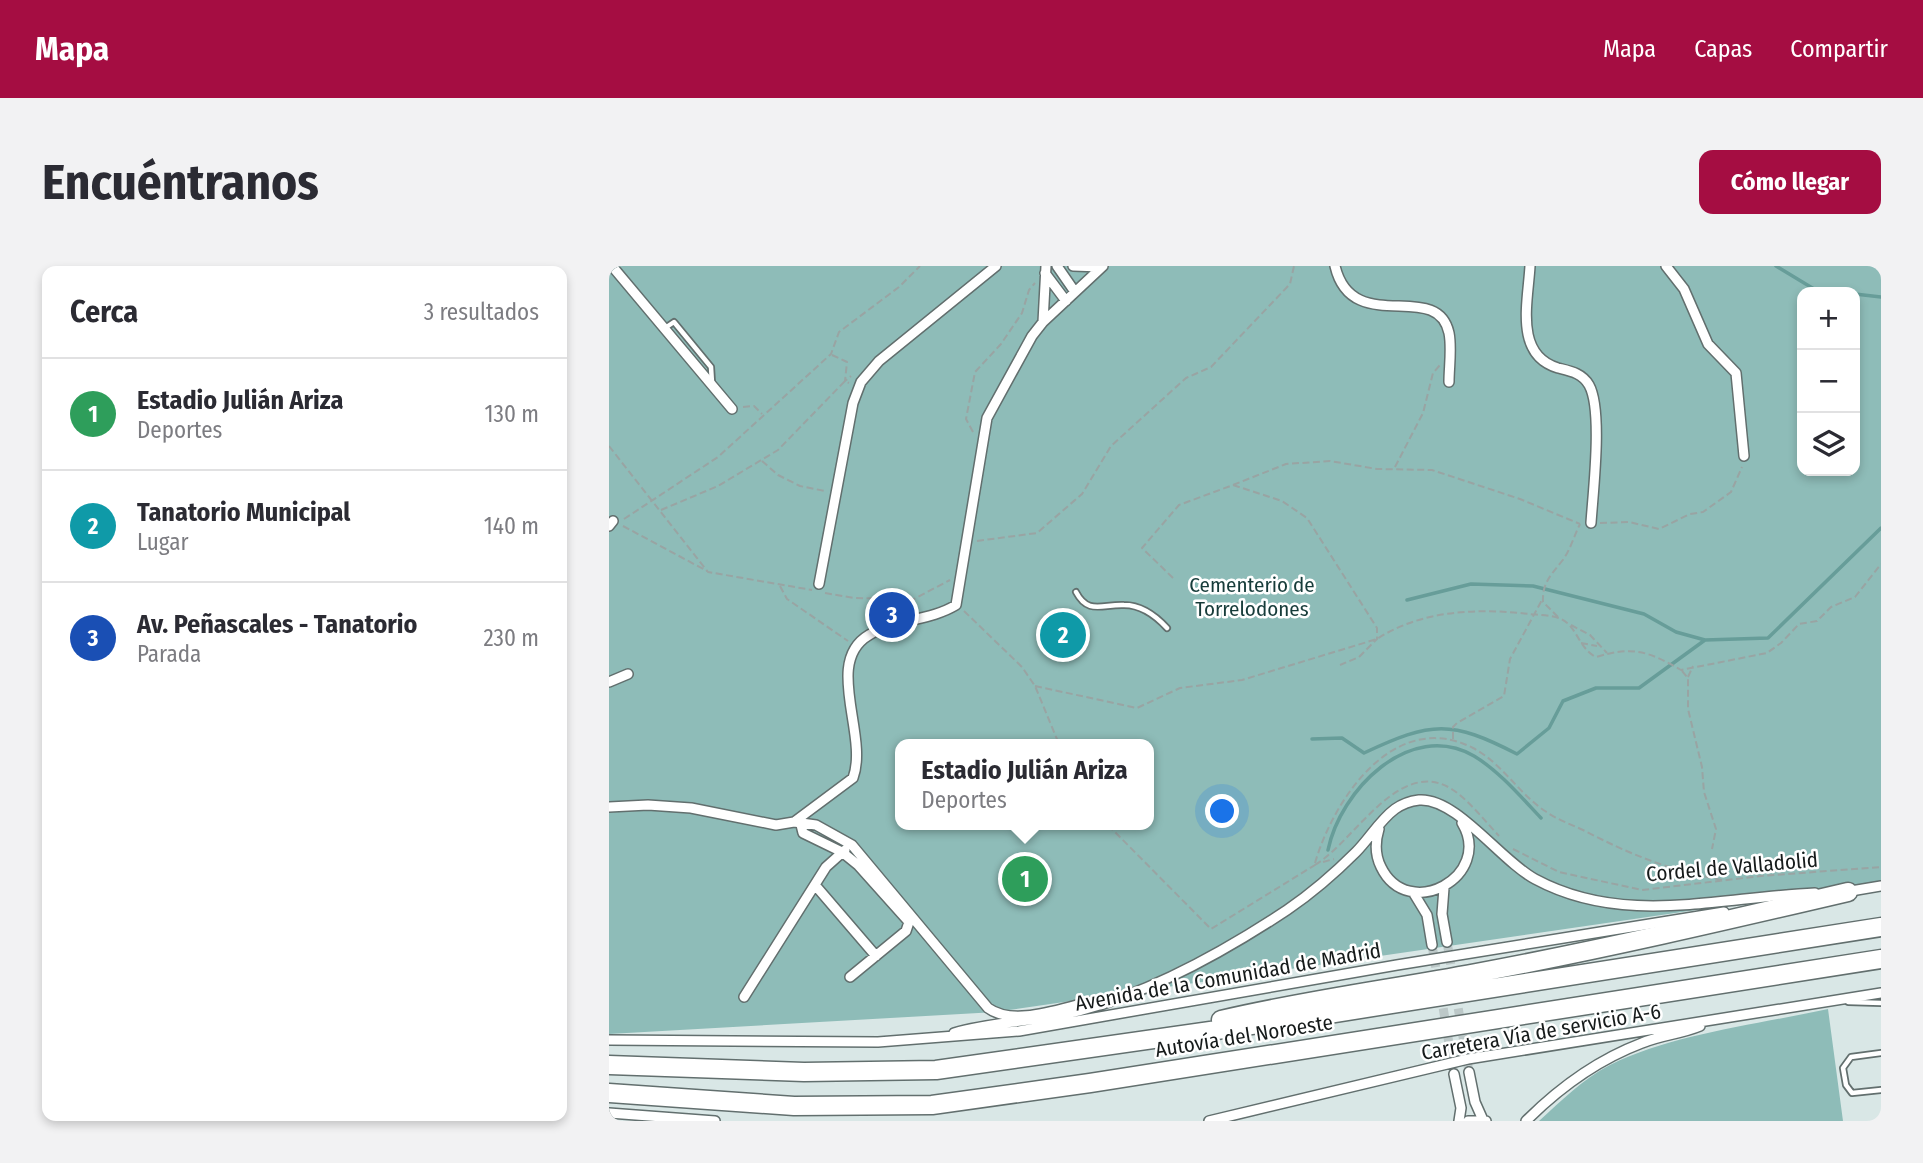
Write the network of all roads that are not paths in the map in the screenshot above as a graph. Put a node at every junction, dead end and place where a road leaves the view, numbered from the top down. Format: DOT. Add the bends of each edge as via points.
graph roads {
  1 [pos="996,266"];
  2 [pos="1057,266"];
  3 [pos="1073,266"];
  4 [pos="1335,266"];
  5 [pos="1530,266"];
  6 [pos="1666,266"];
  7 [pos="1102,267"];
  8 [pos="617,268"];
  9 [pos="1045,269"];
  10 [pos="1075,292"];
  11 [pos="1066,301"];
  12 [pos="1043,322"];
  13 [pos="1449,383"];
  14 [pos="732,409"];
  15 [pos="1744,456"];
  16 [pos="1591,523"];
  17 [pos="819,584"];
  18 [pos="1076,592"];
  19 [pos="1167,628"];
  20 [pos="628,674"];
  21 [pos="609,682"];
  22 [pos="609,807"];
  23 [pos="1459,818"];
  24 [pos="798,824"];
  25 [pos="1381,824"];
  26 [pos="852,845"];
  27 [pos="842,852"];
  28 [pos="815,885"];
  29 [pos="1881,886"];
  30 [pos="1444,888"];
  31 [pos="1412,892"];
  32 [pos="1848,892"];
  33 [pos="1881,927"];
  34 [pos="1447,942"];
  35 [pos="1432,945"];
  36 [pos="876,956"];
  37 [pos="1881,959"];
  38 [pos="850,977"];
  39 [pos="1881,993"];
  40 [pos="1119,996"];
  41 [pos="744,997"];
  42 [pos="1826,1002"];
  43 [pos="1881,1003"];
  44 [pos="1712,1020"];
  45 [pos="934,1039"];
  46 [pos="609,1040"];
  47 [pos="1104,1048"];
  48 [pos="1881,1053"];
  49 [pos="609,1065"];
  50 [pos="1469,1072"];
  51 [pos="1454,1074"];
  52 [pos="1881,1090"];
  53 [pos="609,1093"];
  54 [pos="609,1113"];
  55 [pos="636,1115"];
  56 [pos="1485,1120"];
  57 [pos="656,1121"];
  58 [pos="715,1121"];
  59 [pos="1209,1121"];
  60 [pos="1459,1121"];
  61 [pos="1468,1121"];
  62 [pos="1526,1121"];
  1 -- 17 [label="street" via="866,374 858,387"];
  2 -- 10 [label="street"];
  3 -- 7 [label="street"];
  4 -- 13 [label="street" via="1339,280 1356,299 1378,307 1417,306 1439,316 1449,335"];
  5 -- 16 [label="street" via="1530,347 1545,364 1585,379 1595,402"];
  6 -- 15 [label="street" via="1684,289 1708,344 1736,373"];
  7 -- 10 [label="street"];
  8 -- 14 [label="street"];
  9 -- 11 [label="street"];
  9 -- 12 [label="street"];
  10 -- 11 [label="street"];
  11 -- 12 [label="street"];
  12 -- 24 [label="street" via="987,418 959,607 870,634 855,646 848,661 848,681 858,765 853,778"];
  18 -- 19 [label="lane" via="1086,606 1140,608"];
  20 -- 21 [label="street"];
  22 -- 24 [label="street" via="669,806 776,825"];
  23 -- 25 [label="street" via="1441,804 1419,800 1397,807"];
  23 -- 30 [label="street" via="1469,851 1461,872"];
  23 -- 32 [label="street" via="1533,878 1591,901 1657,908"];
  24 -- 26 [label="street" via="816,825"];
  24 -- 27 [label="street" via="803,833"];
  25 -- 31 [label="street" via="1376,848 1383,872"];
  25 -- 40 [label="street" via="1325,881 1240,942"];
  26 -- 27 [label="street"];
  26 -- 40 [label="street" via="997,1014 1018,1016"];
  27 -- 28 [label="street"];
  27 -- 36 [label="street" via="909,922 905,932"];
  28 -- 36 [label="street"];
  28 -- 41 [label="street"];
  29 -- 32 [label="street"];
  30 -- 31 [label="street"];
  30 -- 34 [label="street"];
  31 -- 35 [label="street" via="1427,915"];
  32 -- 45 [label="street, Avenida de la Comunidad de Madrid" via="1079,1022"];
  32 -- 47 [label="highway" via="1477,973 1264,1009"];
  33 -- 47 [label="highway, Autovía del Noroeste"];
  36 -- 38 [label="street"];
  37 -- 53 [label="highway, Autovía del Noroeste" via="932,1105 794,1106"];
  39 -- 42 [label="street, Carretera Vía de servicio A-6"];
  40 -- 45 [label="street" via="1070,1013"];
  42 -- 43 [label="lane"];
  42 -- 44 [label="street, Carretera Vía de servicio A-6"];
  44 -- 59 [label="street, Carretera Vía de servicio A-6" via="1468,1059"];
  44 -- 62 [label="street" via="1645,1041 1593,1066"];
  45 -- 46 [label="street, Avenida de la Comunidad de Madrid"];
  47 -- 49 [label="highway, Autovía del Noroeste" via="936,1070 804,1072"];
  48 -- 52 [label="lane" via="1851,1057 1843,1068 1852,1093"];
  50 -- 56 [label="street" via="1475,1102"];
  51 -- 60 [label="street"];
  54 -- 55 [label="street"];
  55 -- 57 [label="street"];
  55 -- 58 [label="street"];
  56 -- 61 [label="street"];
}
